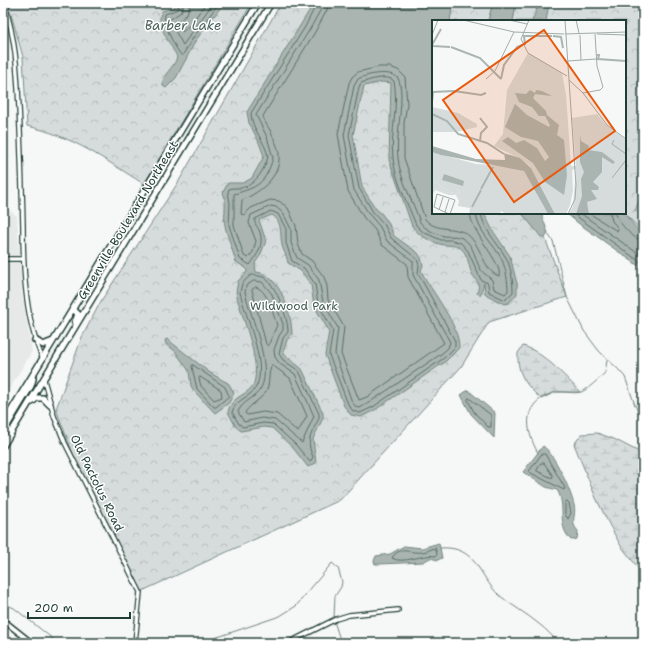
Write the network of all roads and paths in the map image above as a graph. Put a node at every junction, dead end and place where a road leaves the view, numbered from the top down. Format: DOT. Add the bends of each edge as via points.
graph roads {
  1 [pos="4,3"];
  2 [pos="258,3"];
  3 [pos="270,3"];
  4 [pos="3,259"];
  5 [pos="23,259"];
  6 [pos="73,309"];
  7 [pos="35,340"];
  8 [pos="54,340"];
  9 [pos="43,359"];
  10 [pos="51,367"];
  11 [pos="34,374"];
  12 [pos="44,380"];
  13 [pos="28,405"];
  14 [pos="50,405"];
  15 [pos="3,424"];
  16 [pos="11,434"];
  17 [pos="3,446"];
  18 [pos="398,610"];
  19 [pos="3,620"];
  20 [pos="32,643"];
  21 [pos="135,643"];
  22 [pos="288,643"];
  1 -- 5 [label="street" via="13,29 16,49"];
  2 -- 6 [label="highway, Greenville Boulevard Northeast"];
  3 -- 10 [label="highway, Greenville Boulevard Northeast"];
  4 -- 5 [label="street"];
  5 -- 7 [label="street" via="26,293"];
  6 -- 8 [label="highway, Greenville Boulevard Northeast"];
  6 -- 10 [label="highway" via="78,314 77,318 55,355"];
  7 -- 8 [label="highway" via="46,345"];
  7 -- 9 [label="street"];
  8 -- 9 [label="highway, Greenville Boulevard Northeast"];
  9 -- 11 [label="highway, Greenville Boulevard Northeast"];
  10 -- 12 [label="highway, Greenville Boulevard Northeast"];
  11 -- 15 [label="highway, Greenville Boulevard Northeast"];
  11 -- 16 [label="highway" via="32,386 8,424 7,429"];
  12 -- 13 [label="highway, Greenville Boulevard Northeast"];
  12 -- 14 [label="street, Old Pactolus Road"];
  13 -- 14 [label="highway" via="40,398 45,399"];
  13 -- 16 [label="highway, Greenville Boulevard Northeast"];
  14 -- 21 [label="street, Old Pactolus Road" via="65,443 140,592"];
  16 -- 17 [label="highway, Greenville Boulevard Northeast"];
  18 -- 22 [label="street" via="349,615"];
  19 -- 20 [label="main road"];
}
